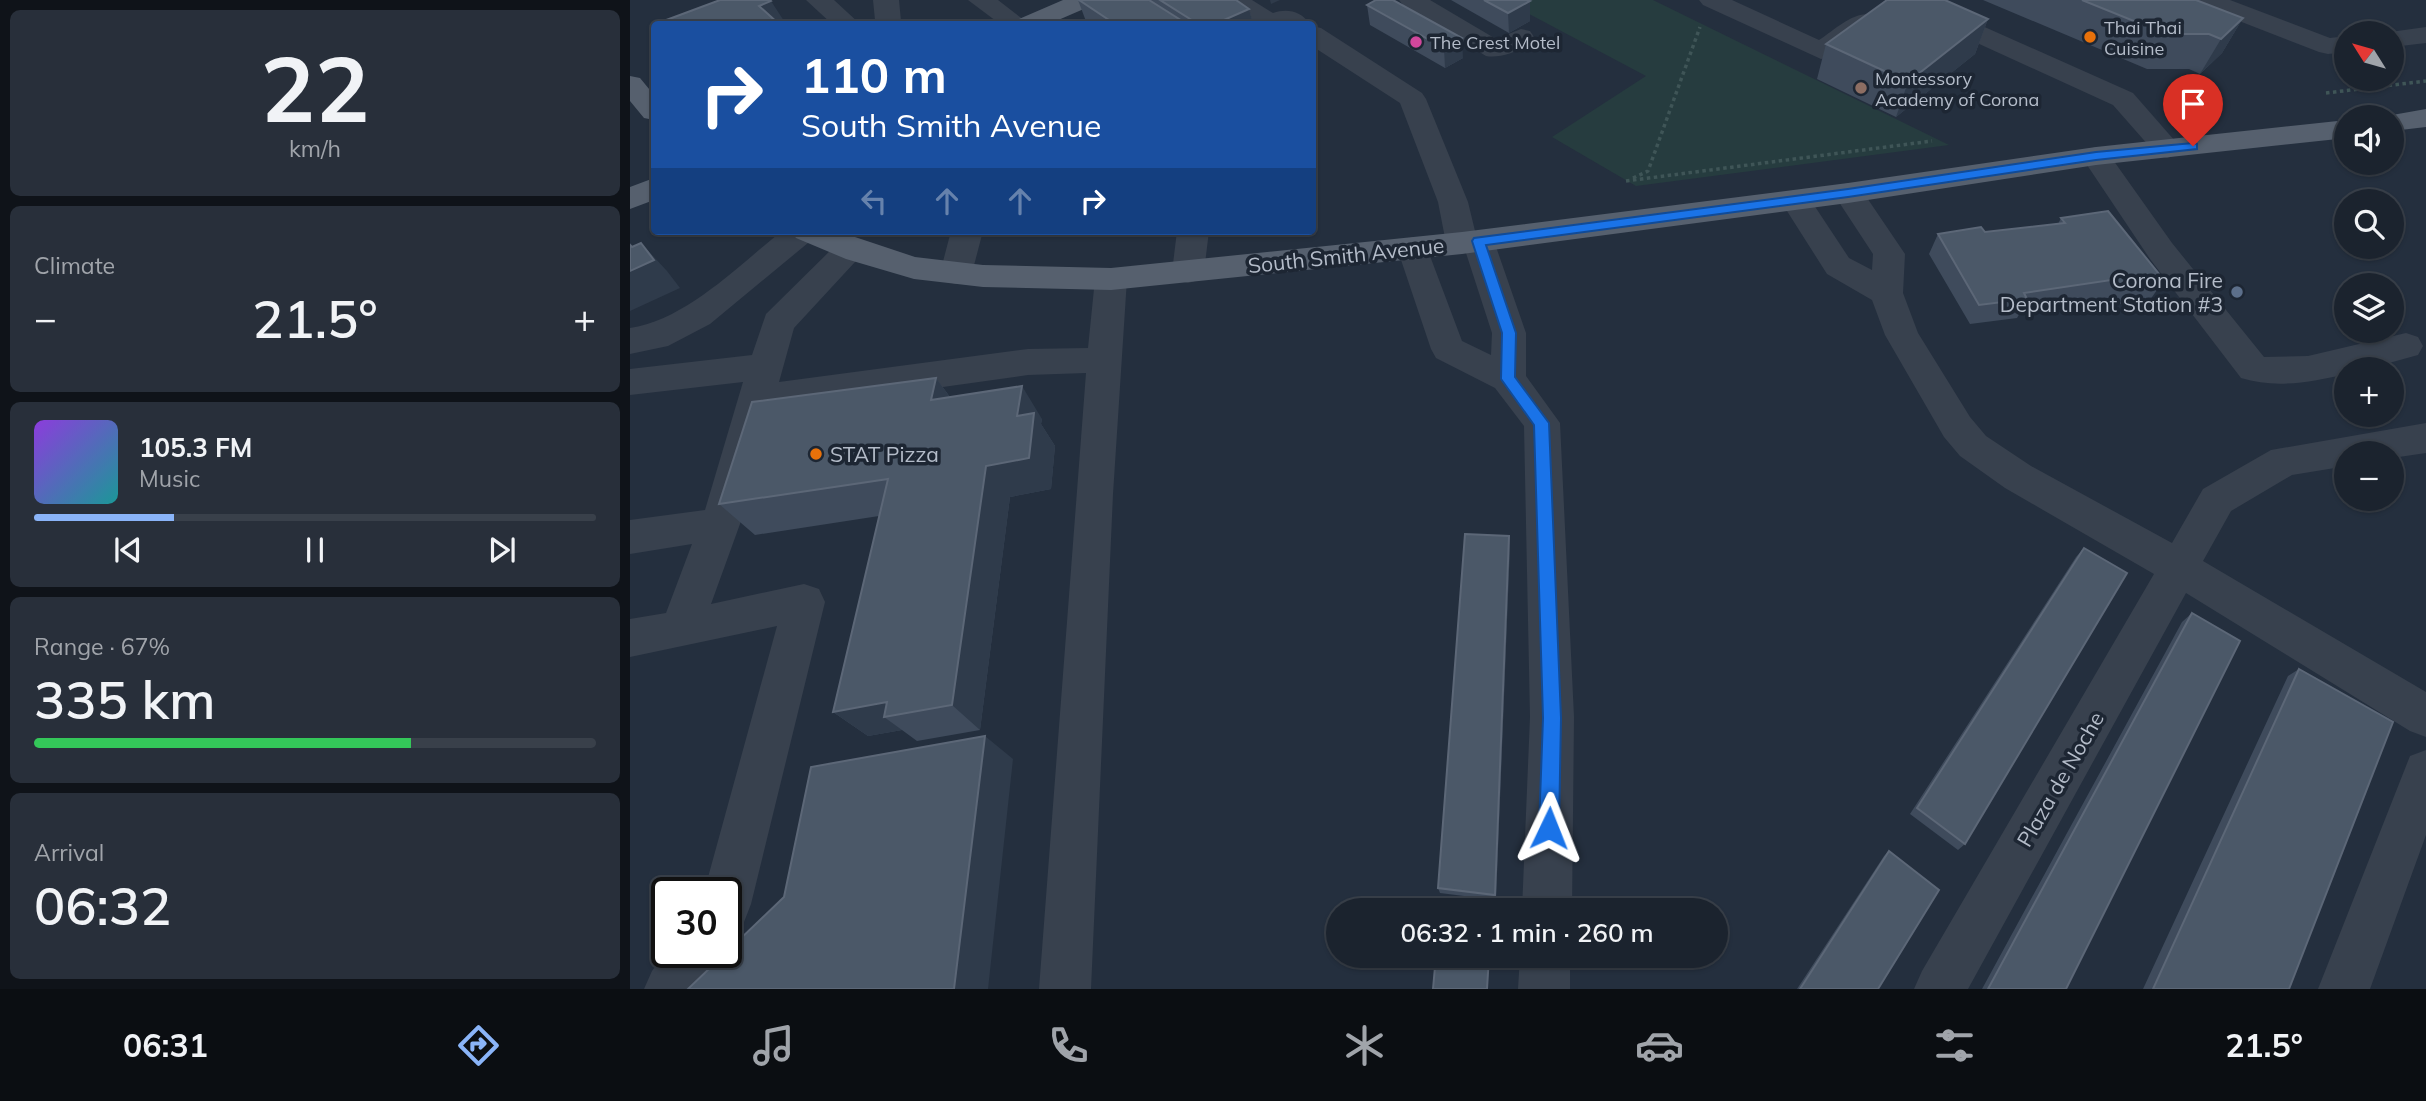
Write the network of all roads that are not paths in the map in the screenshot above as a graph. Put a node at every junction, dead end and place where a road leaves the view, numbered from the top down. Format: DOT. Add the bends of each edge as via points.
graph roads {
  1 [pos="819,0"];
  2 [pos="886,0"];
  3 [pos="981,0"];
  4 [pos="1084,0"];
  5 [pos="1235,0"];
  6 [pos="1412,0"];
  7 [pos="1712,0"];
  8 [pos="1773,0"];
  9 [pos="1897,0"];
  10 [pos="1903,0"];
  11 [pos="2207,0"];
  12 [pos="1747,17"];
  13 [pos="844,21"];
  14 [pos="888,21"];
  15 [pos="1012,21"];
  16 [pos="1035,21"];
  17 [pos="1267,21"];
  18 [pos="2426,35"];
  19 [pos="1316,37"];
  20 [pos="1521,37"];
  21 [pos="2404,38"];
  22 [pos="2334,45"];
  23 [pos="630,84"];
  24 [pos="651,108"];
  25 [pos="2426,118"];
  26 [pos="2404,121"];
  27 [pos="2334,130"];
  28 [pos="2167,149"];
  29 [pos="2096,156"];
  30 [pos="651,189"];
  31 [pos="1848,193"];
  32 [pos="630,199"];
  33 [pos="1795,201"];
  34 [pos="800,235"];
  35 [pos="816,235"];
  36 [pos="966,235"];
  37 [pos="1193,235"];
  38 [pos="1470,242"];
  39 [pos="851,248"];
  40 [pos="1413,248"];
  41 [pos="956,272"];
  42 [pos="1188,272"];
  43 [pos="1111,279"];
  44 [pos="1885,293"];
  45 [pos="630,341"];
  46 [pos="2406,346"];
  47 [pos="1106,360"];
  48 [pos="1508,379"];
  49 [pos="630,382"];
  50 [pos="761,382"];
  51 [pos="2426,438"];
  52 [pos="720,524"];
  53 [pos="630,537"];
  54 [pos="2180,568"];
  55 [pos="681,629"];
  56 [pos="630,638"];
  57 [pos="2426,716"];
  58 [pos="2426,772"];
  59 [pos="733,877"];
  60 [pos="1547,898"];
  61 [pos="685,968"];
  62 [pos="1545,968"];
  63 [pos="670,989"];
  64 [pos="1065,989"];
  65 [pos="1544,989"];
  66 [pos="1940,989"];
  67 [pos="2344,989"];
  1 -- 13 [label="street"];
  2 -- 14 [label="street"];
  3 -- 15 [label="street"];
  4 -- 16 [label="main road"];
  5 -- 17 [label="street"];
  6 -- 20 [label="street" via="1495,50"];
  7 -- 12 [label="street"];
  8 -- 12 [label="street"];
  9 -- 12 [label="street" via="1821,51"];
  10 -- 28 [label="street" via="2123,99"];
  11 -- 22 [label="street"];
  18 -- 21 [label="street"];
  19 -- 38 [label="street" via="1412,99"];
  23 -- 24 [label="main road"];
  25 -- 26 [label="main road"];
  27 -- 28 [label="main road, South Smith Avenue"];
  28 -- 29 [label="main road, South Smith Avenue"];
  29 -- 31 [label="main road, South Smith Avenue"];
  29 -- 46 [label="street" via="2161,251 2253,369 2272,374"];
  30 -- 32 [label="main road"];
  31 -- 33 [label="main road, South Smith Avenue"];
  31 -- 44 [label="street" via="1889,254"];
  33 -- 38 [label="main road, South Smith Avenue"];
  33 -- 44 [label="street" via="1838,266"];
  34 -- 45 [label="street" via="698,316 656,337"];
  35 -- 39 [label="main road, South Smith Avenue"];
  36 -- 41 [label="street"];
  37 -- 42 [label="street"];
  38 -- 40 [label="main road, South Smith Avenue"];
  38 -- 48 [label="street" via="1509,333"];
  39 -- 41 [label="main road, South Smith Avenue" via="914,268"];
  39 -- 50 [label="street" via="778,323"];
  40 -- 42 [label="main road, South Smith Avenue"];
  40 -- 48 [label="street" via="1448,349"];
  41 -- 43 [label="main road, South Smith Avenue"];
  42 -- 43 [label="main road, South Smith Avenue"];
  43 -- 47 [label="street"];
  44 -- 54 [label="street" via="1902,335 1973,446 2018,477"];
  47 -- 50 [label="street"];
  47 -- 64 [label="street"];
  48 -- 60 [label="street" via="1542,423 1552,718"];
  49 -- 50 [label="street"];
  50 -- 52 [label="street"];
  51 -- 54 [label="street, Plaza de Noche" via="2284,461 2217,500"];
  52 -- 53 [label="street"];
  52 -- 55 [label="street"];
  54 -- 57 [label="street"];
  54 -- 66 [label="street, Plaza de Noche"];
  55 -- 56 [label="street"];
  55 -- 59 [label="street" via="804,602"];
  58 -- 67 [label="street"];
  61 -- 63 [label="street"];
  62 -- 65 [label="street"];
}
